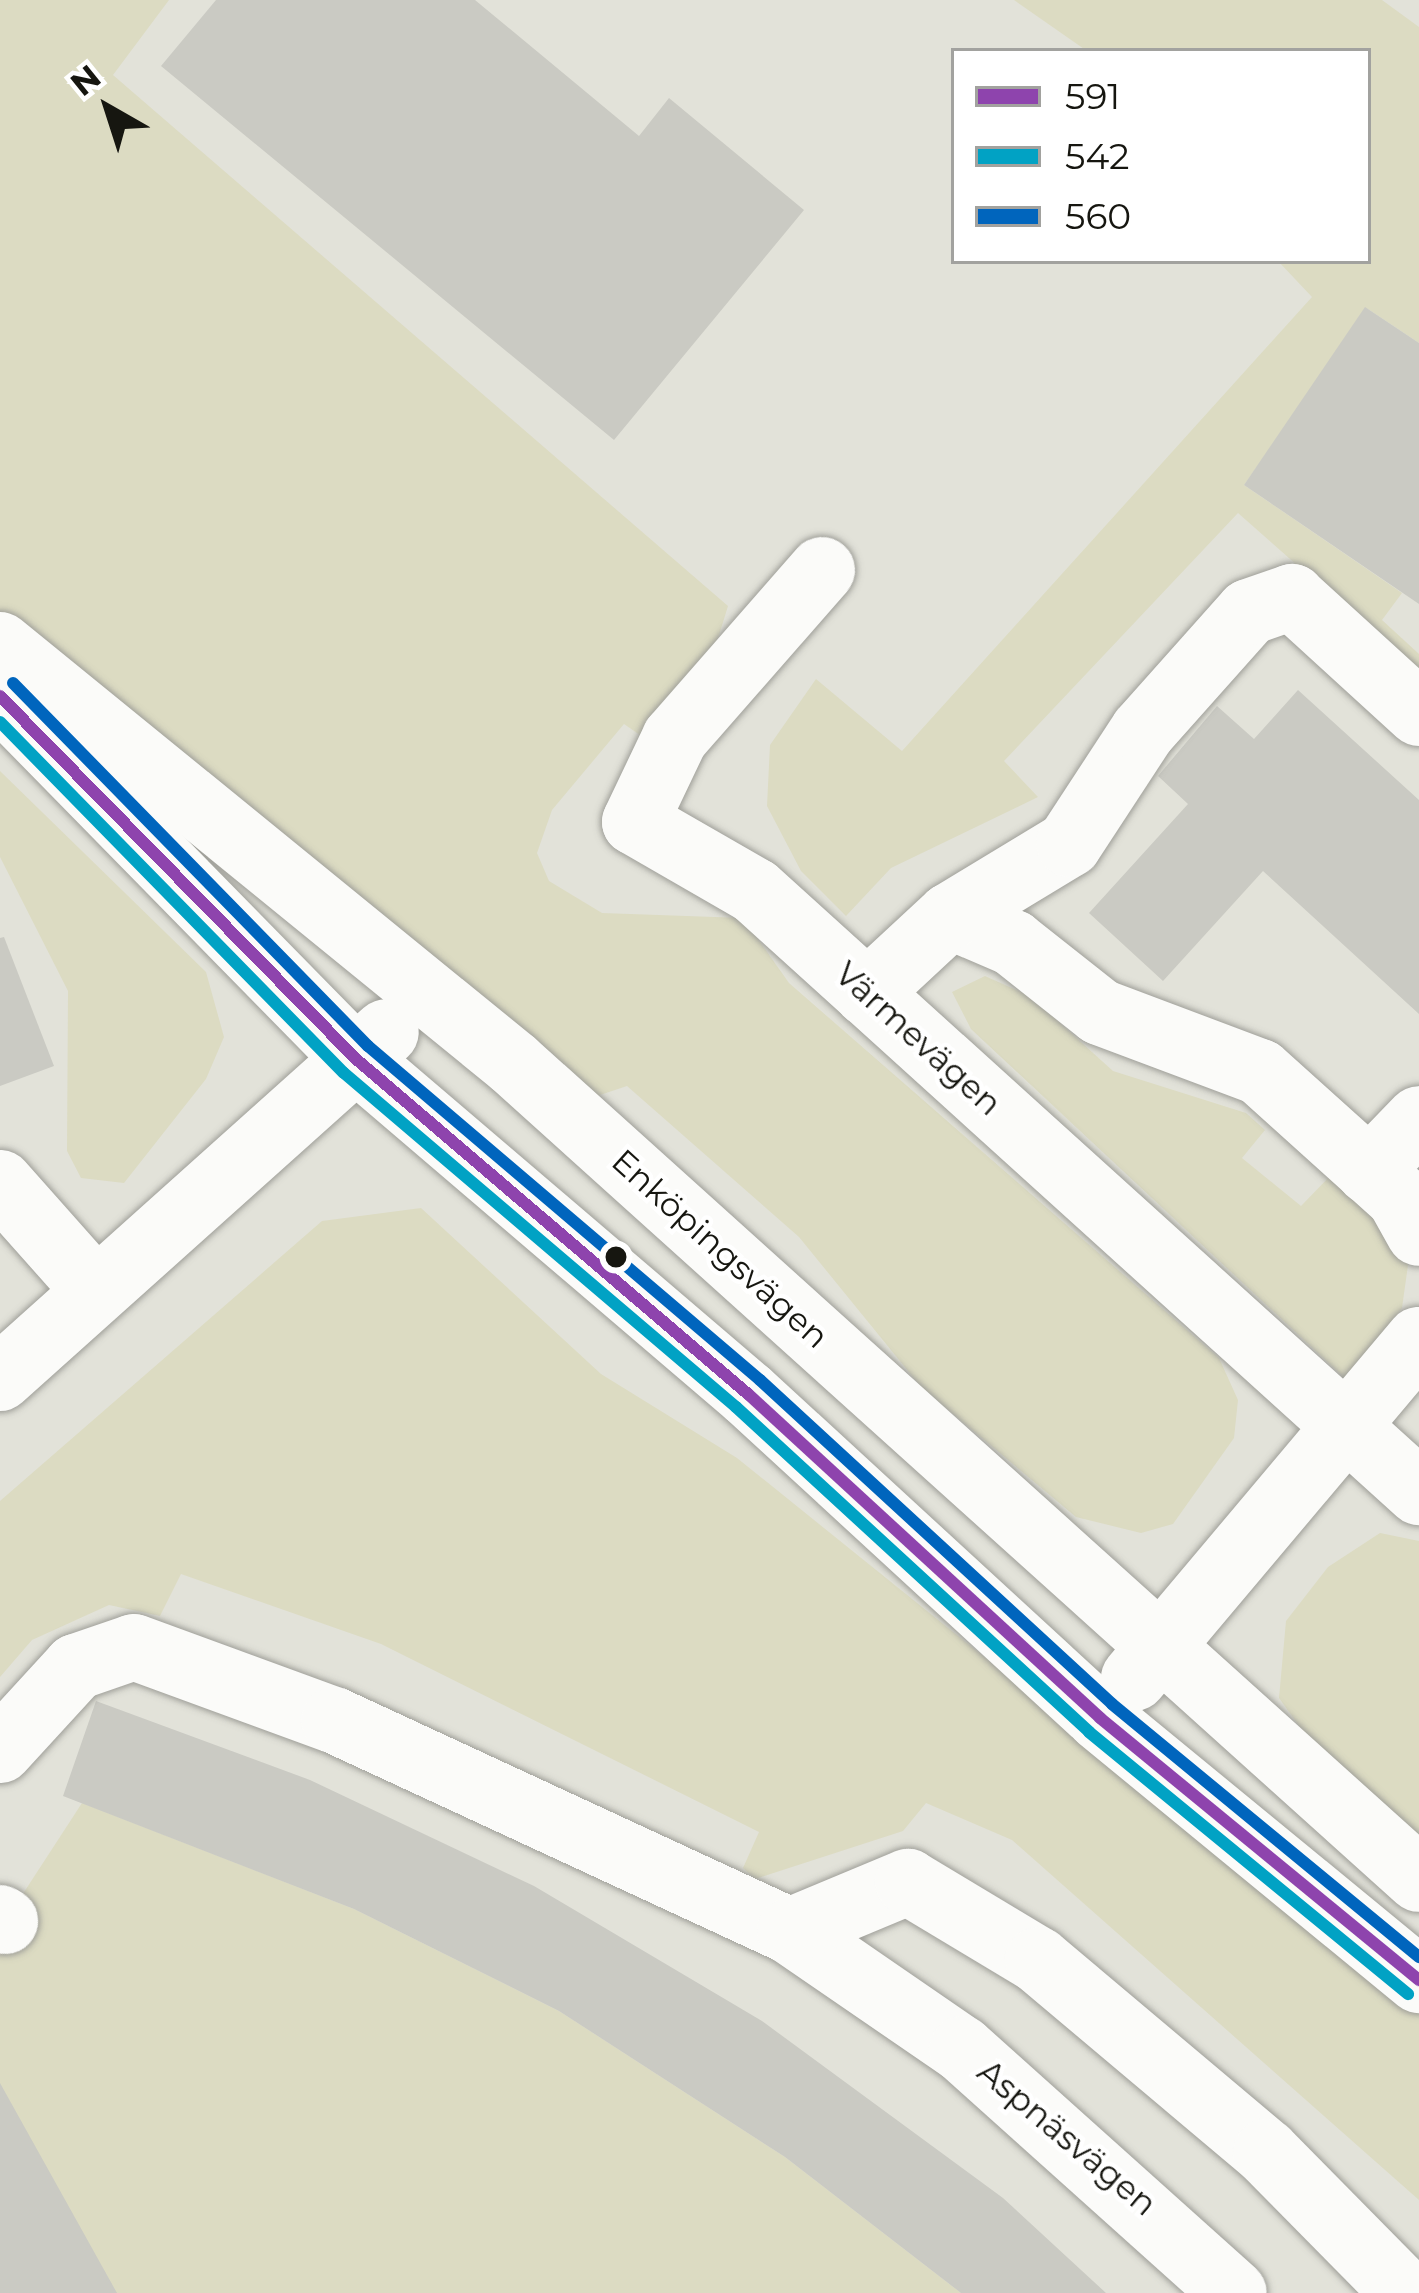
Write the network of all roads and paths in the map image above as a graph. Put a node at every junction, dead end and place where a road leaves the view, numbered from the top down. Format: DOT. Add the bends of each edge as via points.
graph roads {
  1 [pos="822,570"];
  2 [pos="0,645"];
  3 [pos="0,696"];
  4 [pos="1419,712"];
  5 [pos="950,916"];
  6 [pos="868,993"];
  7 [pos="428,994"];
  8 [pos="356,1059"];
  9 [pos="1419,1119"];
  10 [pos="1369,1171"];
  11 [pos="0,1183"];
  12 [pos="1419,1233"];
  13 [pos="96,1291"];
  14 [pos="1419,1340"];
  15 [pos="0,1378"];
  16 [pos="1345,1427"];
  17 [pos="1419,1492"];
  18 [pos="1161,1646"];
  19 [pos="1100,1718"];
  20 [pos="0,1750"];
  21 [pos="1419,1879"];
  22 [pos="790,1931"];
  23 [pos="1419,1980"];
  24 [pos="1234,2293"];
  25 [pos="1405,2293"];
  1 -- 6 [label="street, Värmevägen" via="675,738 635,822 755,891"];
  2 -- 7 [label="street, Enköpingsvägen"];
  3 -- 8 [label="street"];
  4 -- 5 [label="street" via="1292,597 1249,612 1143,731 1069,844"];
  5 -- 6 [label="street"];
  5 -- 10 [label="street" via="1012,943 1100,1012 1260,1072"];
  6 -- 16 [label="street, Värmevägen"];
  7 -- 8 [label="street"];
  7 -- 18 [label="street, Enköpingsvägen"];
  8 -- 13 [label="street"];
  8 -- 19 [label="street" via="748,1394"];
  9 -- 10 [label="street"];
  10 -- 12 [label="street"];
  11 -- 13 [label="street"];
  13 -- 15 [label="street"];
  14 -- 16 [label="street"];
  16 -- 17 [label="street, Värmevägen"];
  16 -- 18 [label="street"];
  18 -- 19 [label="street"];
  18 -- 21 [label="street, Enköpingsvägen"];
  19 -- 23 [label="street"];
  20 -- 22 [label="street, Aspnäsvägen" via="76,1667 134,1647 334,1720"];
  22 -- 24 [label="street, Aspnäsvägen" via="962,2049"];
  22 -- 25 [label="street" via="908,1882 1038,1960 1266,2152"];
}
